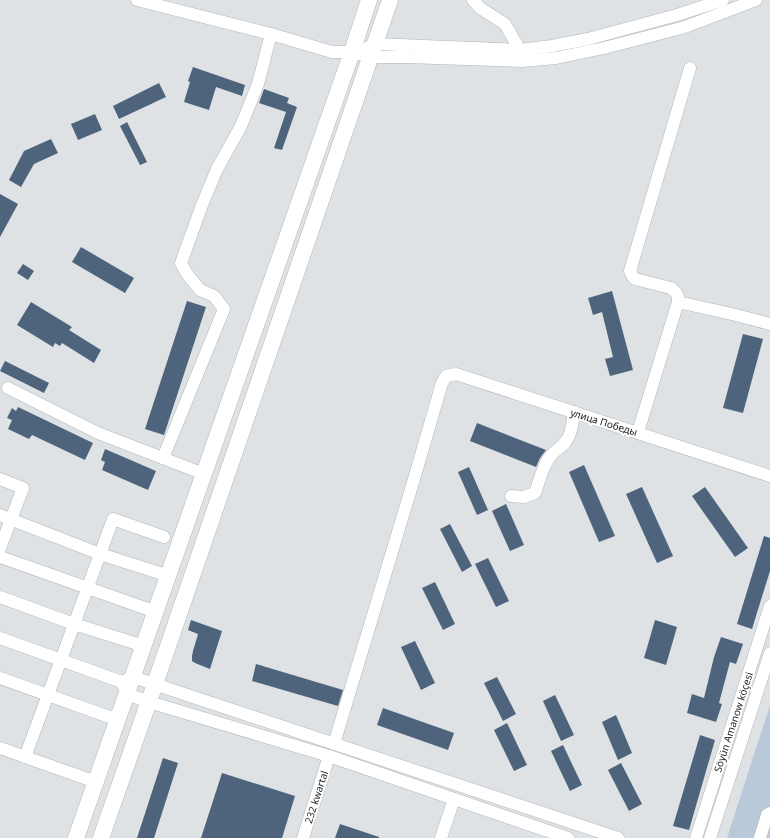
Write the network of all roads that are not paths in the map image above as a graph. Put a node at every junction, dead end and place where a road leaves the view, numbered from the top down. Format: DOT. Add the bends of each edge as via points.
graph roads {
  1 [pos="137,0"];
  2 [pos="369,0"];
  3 [pos="390,0"];
  4 [pos="473,0"];
  5 [pos="723,0"];
  6 [pos="756,0"];
  7 [pos="271,34"];
  8 [pos="520,50"];
  9 [pos="372,51"];
  10 [pos="352,52"];
  11 [pos="690,68"];
  12 [pos="678,302"];
  13 [pos="770,324"];
  14 [pos="8,388"];
  15 [pos="574,412"];
  16 [pos="638,432"];
  17 [pos="163,458"];
  18 [pos="204,474"];
  19 [pos="770,476"];
  20 [pos="0,479"];
  21 [pos="511,496"];
  22 [pos="6,517"];
  23 [pos="164,537"];
  24 [pos="0,548"];
  25 [pos="100,554"];
  26 [pos="0,557"];
  27 [pos="169,576"];
  28 [pos="87,588"];
  29 [pos="0,597"];
  30 [pos="770,606"];
  31 [pos="156,612"];
  32 [pos="74,624"];
  33 [pos="0,638"];
  34 [pos="144,646"];
  35 [pos="770,654"];
  36 [pos="61,660"];
  37 [pos="0,678"];
  38 [pos="127,684"];
  39 [pos="155,684"];
  40 [pos="48,695"];
  41 [pos="149,702"];
  42 [pos="118,720"];
  43 [pos="334,744"];
  44 [pos="0,748"];
  45 [pos="329,756"];
  46 [pos="25,757"];
  47 [pos="96,782"];
  48 [pos="454,799"];
  49 [pos="770,813"];
  50 [pos="76,838"];
  51 [pos="101,838"];
  52 [pos="303,838"];
  53 [pos="441,838"];
  54 [pos="568,838"];
  55 [pos="618,838"];
  56 [pos="696,838"];
  57 [pos="710,838"];
  58 [pos="760,838"];
  1 -- 7 [label="street"];
  2 -- 10 [label="main road"];
  3 -- 9 [label="main road"];
  4 -- 8 [label="street" via="480,8 505,24"];
  5 -- 8 [label="street" via="678,15 588,38"];
  6 -- 9 [label="street" via="685,27 556,58 522,61 407,57"];
  7 -- 10 [label="street" via="332,52"];
  7 -- 17 [label="street" via="258,84 241,126 217,169 180,263 200,290 214,296 224,309"];
  8 -- 9 [label="street"];
  9 -- 10 [label="street"];
  9 -- 39 [label="main road"];
  10 -- 18 [label="main road"];
  11 -- 12 [label="street" via="630,271 635,279 671,288 678,295"];
  12 -- 13 [label="street"];
  12 -- 16 [label="street"];
  14 -- 17 [label="street" via="98,433"];
  15 -- 16 [label="street, улица Победы"];
  15 -- 21 [label="street" via="568,440 548,459 535,493 524,497"];
  15 -- 43 [label="street, улица Победы" via="456,374 446,376"];
  16 -- 19 [label="street, улица Победы"];
  17 -- 18 [label="street"];
  18 -- 27 [label="main road"];
  20 -- 22 [label="street" via="23,488"];
  22 -- 24 [label="street"];
  22 -- 25 [label="street"];
  23 -- 25 [label="street" via="113,519"];
  25 -- 27 [label="street"];
  25 -- 28 [label="street"];
  26 -- 28 [label="street"];
  27 -- 31 [label="main road"];
  28 -- 31 [label="street"];
  28 -- 32 [label="street"];
  29 -- 32 [label="street"];
  30 -- 56 [label="street, Söyün Amanow köçesi"];
  31 -- 34 [label="main road"];
  32 -- 34 [label="street"];
  32 -- 36 [label="street"];
  33 -- 36 [label="street"];
  34 -- 38 [label="main road"];
  35 -- 57 [label="street, Söyün Amanow köçesi"];
  36 -- 38 [label="street"];
  36 -- 40 [label="street"];
  37 -- 40 [label="street"];
  38 -- 39 [label="street"];
  38 -- 41 [label="street"];
  38 -- 42 [label="main road"];
  39 -- 41 [label="main road"];
  39 -- 43 [label="street"];
  40 -- 42 [label="street"];
  40 -- 46 [label="street"];
  41 -- 45 [label="street"];
  41 -- 51 [label="main road"];
  42 -- 47 [label="main road"];
  43 -- 55 [label="street"];
  44 -- 46 [label="street"];
  45 -- 48 [label="street"];
  45 -- 52 [label="street, 232 kwartal"];
  46 -- 47 [label="street"];
  47 -- 50 [label="main road"];
  48 -- 53 [label="street"];
  48 -- 54 [label="street"];
  49 -- 58 [label="street" via="767,815"];
}
